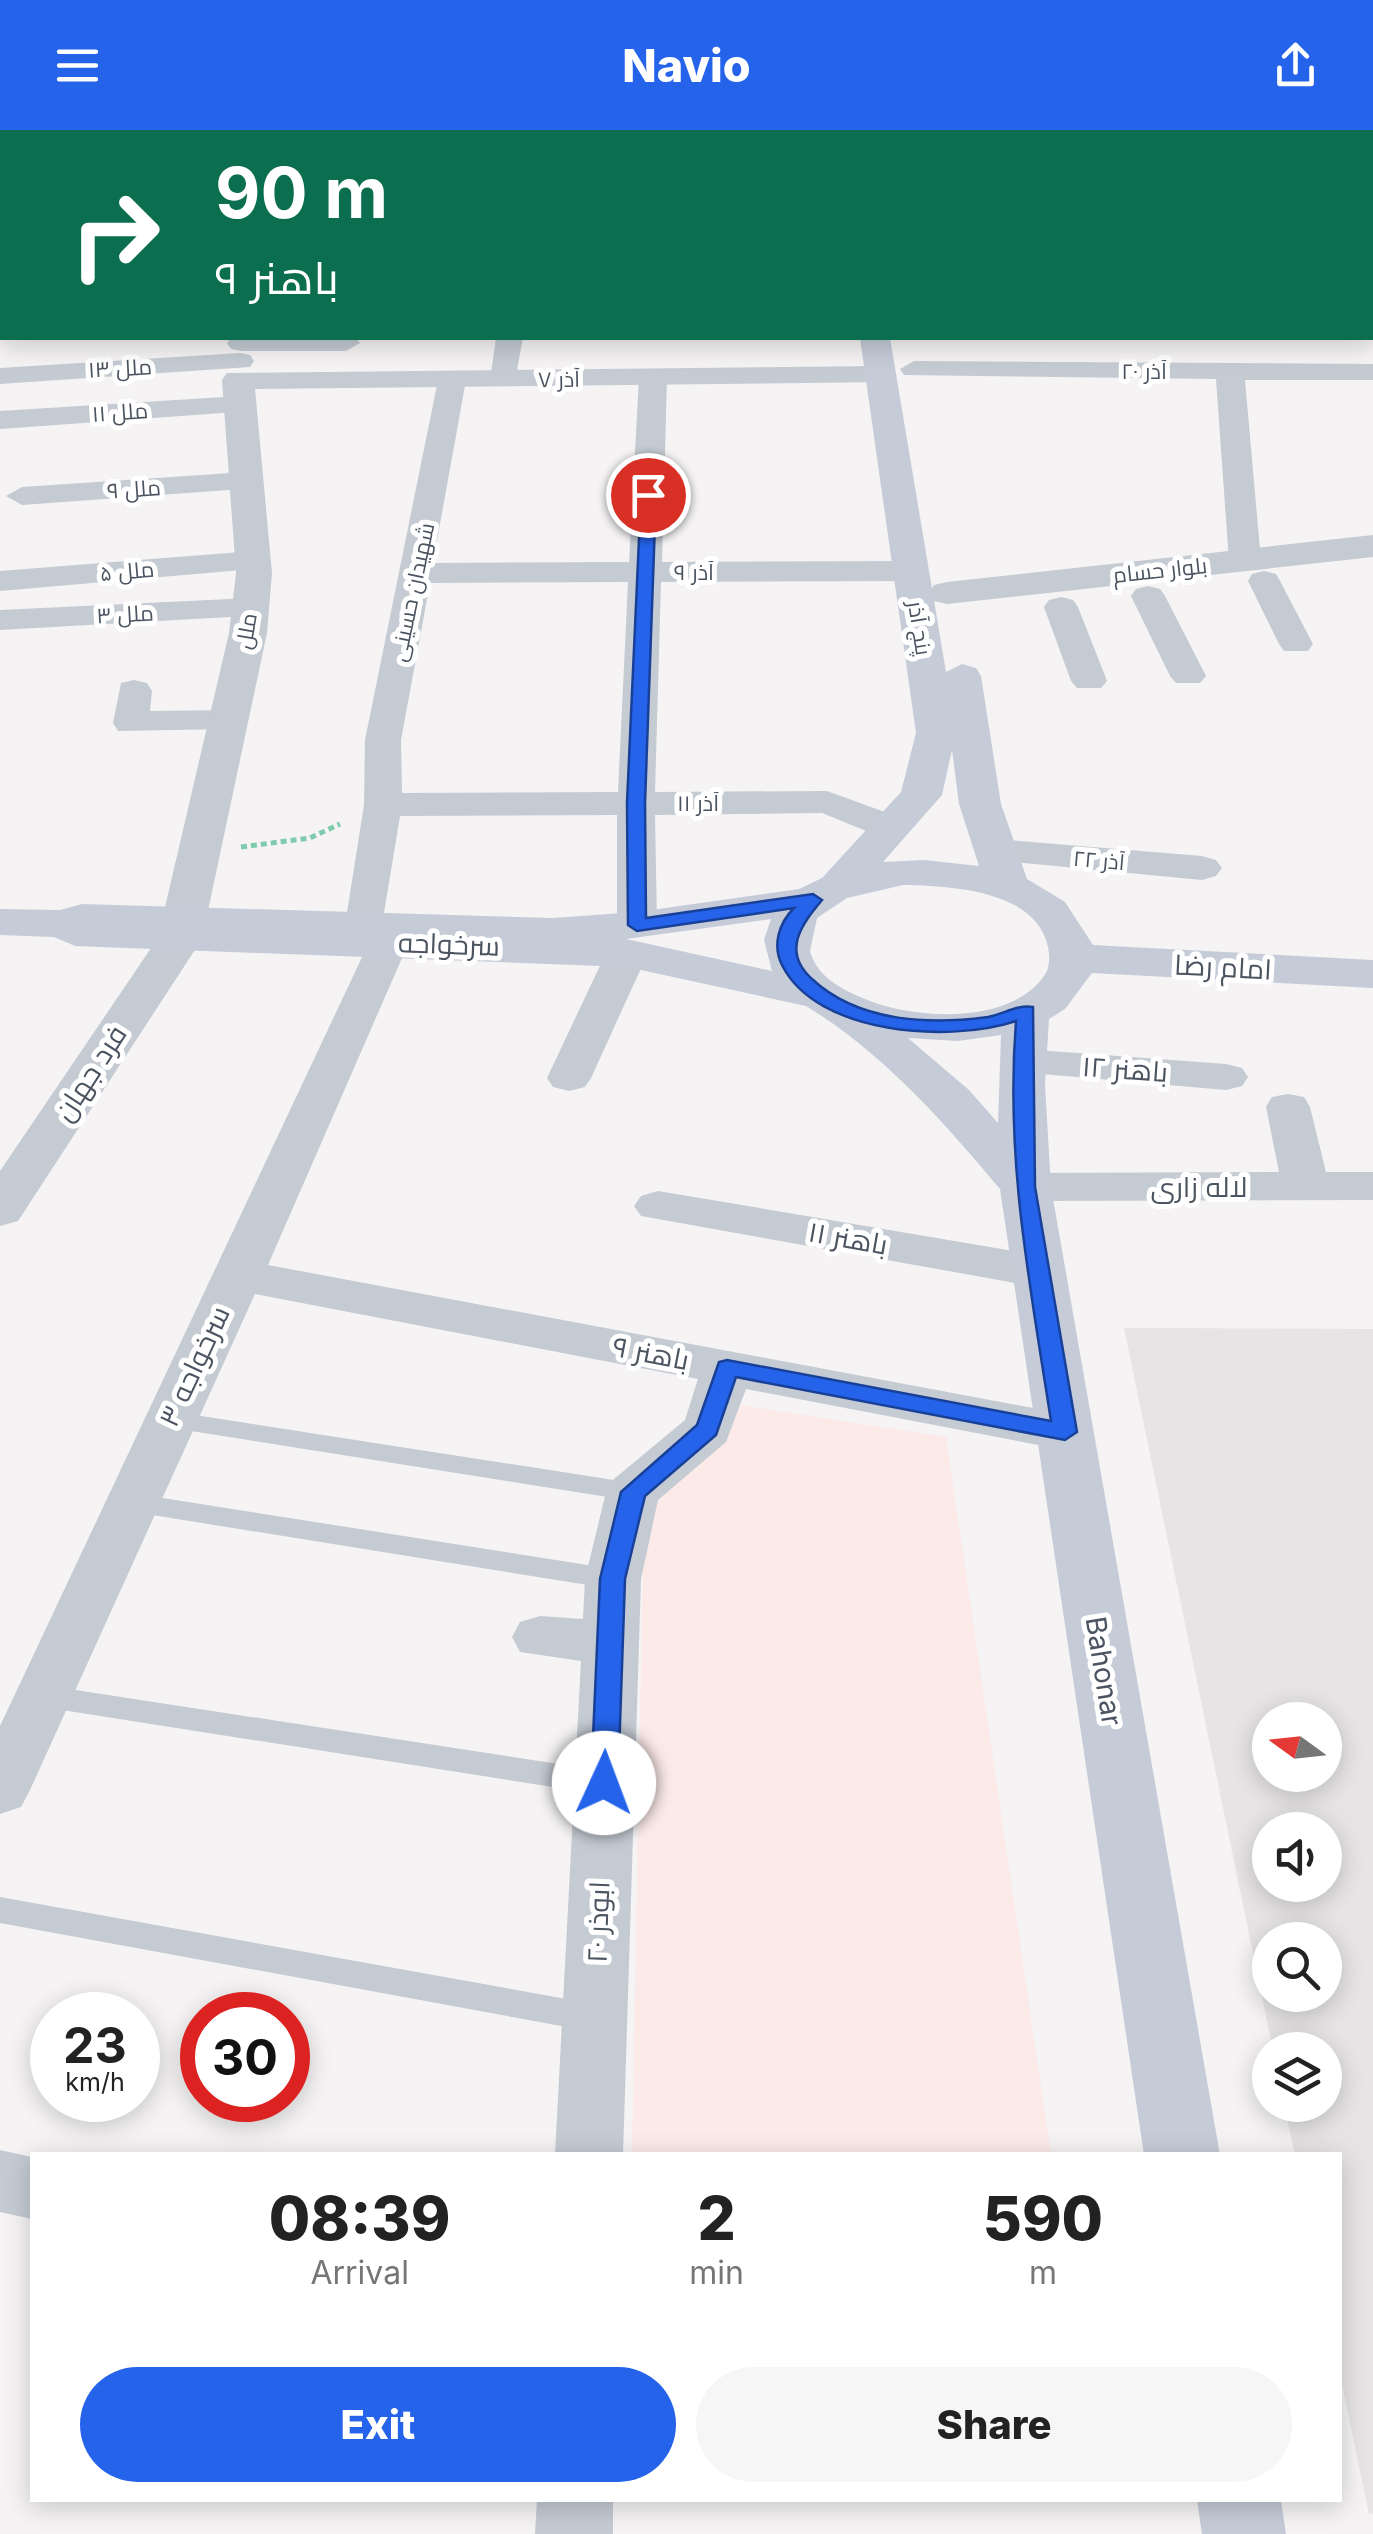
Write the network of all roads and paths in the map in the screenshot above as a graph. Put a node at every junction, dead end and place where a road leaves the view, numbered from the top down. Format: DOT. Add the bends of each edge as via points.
graph roads {
  1 [pos="50,340"];
  2 [pos="509,340"];
  3 [pos="877,340"];
  4 [pos="346,343"];
  5 [pos="902,361"];
  6 [pos="240,365"];
  7 [pos="49,372"];
  8 [pos="1230,372"];
  9 [pos="1373,372"];
  10 [pos="0,376"];
  11 [pos="653,378"];
  12 [pos="452,380"];
  13 [pos="504,380"];
  14 [pos="0,420"];
  15 [pos="22,496"];
  16 [pos="236,504"];
  17 [pos="1373,546"];
  18 [pos="254,560"];
  19 [pos="1373,570"];
  20 [pos="910,571"];
  21 [pos="1254,571"];
  22 [pos="646,572"];
  23 [pos="418,573"];
  24 [pos="0,581"];
  25 [pos="1148,596"];
  26 [pos="950,606"];
  27 [pos="1061,606"];
  28 [pos="250,608"];
  29 [pos="0,620"];
  30 [pos="1296,644"];
  31 [pos="1188,676"];
  32 [pos="1089,680"];
  33 [pos="134,692"];
  34 [pos="227,718"];
  35 [pos="636,803"];
  36 [pos="383,806"];
  37 [pos="890,827"];
  38 [pos="196,853"];
  39 [pos="1202,868"];
  40 [pos="1002,870"];
  41 [pos="826,893"];
  42 [pos="0,922"];
  43 [pos="182,928"];
  44 [pos="377,934"];
  45 [pos="632,939"];
  46 [pos="1073,958"];
  47 [pos="1373,974"];
  48 [pos="832,1002"];
  49 [pos="1026,1011"];
  50 [pos="1023,1062"];
  51 [pos="1226,1077"];
  52 [pos="569,1078"];
  53 [pos="1288,1107"];
  54 [pos="1306,1186"];
  55 [pos="1373,1186"];
  56 [pos="1025,1187"];
  57 [pos="658,1206"];
  58 [pos="0,1210"];
  59 [pos="1038,1271"];
  60 [pos="236,1275"];
  61 [pos="727,1368"];
  62 [pos="170,1420"];
  63 [pos="1065,1432"];
  64 [pos="633,1492"];
  65 [pos="131,1503"];
  66 [pos="613,1579"];
  67 [pos="540,1637"];
  68 [pos="610,1642"];
  69 [pos="43,1696"];
  70 [pos="604,1783"];
  71 [pos="0,1790"];
  72 [pos="0,1910"];
  73 [pos="594,2018"];
  74 [pos="589,2152"];
  75 [pos="1182,2152"];
  76 [pos="0,2181"];
  77 [pos="30,2188"];
  78 [pos="575,2502"];
  79 [pos="1239,2502"];
  80 [pos="574,2534"];
  81 [pos="1244,2534"];
  1 -- 7 [label="street"];
  2 -- 13 [label="street"];
  3 -- 5 [label="main road, پنج آذر"];
  4 -- 6 [label="street"];
  5 -- 8 [label="street, ۲۰ آذر"];
  5 -- 11 [label="street, آذر ۷"];
  5 -- 20 [label="main road, پنج آذر"];
  5 -- 26 [label="main road, پنج آذر"];
  6 -- 7 [label="street, ملل ۱۳"];
  6 -- 12 [label="street, آذر ۷"];
  6 -- 14 [label="street, ۱۱ ملل"];
  6 -- 16 [label="street, ملل"];
  7 -- 10 [label="street, ملل ۱۳"];
  8 -- 9 [label="street, ۲۰ آذر"];
  8 -- 21 [label="street"];
  11 -- 13 [label="street, آذر ۷"];
  11 -- 22 [label="street"];
  12 -- 13 [label="street, آذر ۷"];
  12 -- 23 [label="street, شهیدان حسینی"];
  15 -- 16 [label="street, ملل ۹"];
  16 -- 18 [label="street, ملل"];
  17 -- 21 [label="street, بلوار حسام"];
  18 -- 24 [label="street, ملل ۵"];
  18 -- 28 [label="street, ملل"];
  19 -- 21 [label="street, بلوار حسام"];
  20 -- 22 [label="street, ۹ آذر"];
  20 -- 37 [label="main road, پنج آذر" via="936,733 921,795"];
  21 -- 25 [label="street, بلوار حسام"];
  21 -- 26 [label="street, بلوار حسام"];
  21 -- 30 [label="street"];
  22 -- 23 [label="street, ۹ آذر"];
  22 -- 35 [label="street"];
  23 -- 36 [label="street, شهیدان حسینی" via="383,740"];
  25 -- 27 [label="street, بلوار حسام"];
  25 -- 31 [label="street"];
  26 -- 27 [label="street, بلوار حسام"];
  26 -- 40 [label="main road, پنج آذر" via="980,804"];
  27 -- 32 [label="street"];
  28 -- 29 [label="street, ملل ۳"];
  28 -- 34 [label="street, ملل"];
  33 -- 34 [label="street" via="131,723"];
  34 -- 38 [label="street, ملل"];
  35 -- 36 [label="street, آذر ۱۱"];
  35 -- 37 [label="street, آذر ۱۱" via="827,802"];
  35 -- 45 [label="street"];
  36 -- 38 [label="path" via="310,838"];
  36 -- 44 [label="street, شهیدان حسینی"];
  37 -- 41 [label="main road, پنج آذر"];
  38 -- 43 [label="street, ملل"];
  39 -- 40 [label="street, ۲۲ آذر"];
  40 -- 41 [label="main road, سرخواجه" via="903,872"];
  40 -- 46 [label="main road, سرخواجه" via="1057,918"];
  41 -- 45 [label="main road, سرخواجه"];
  41 -- 48 [label="main road, پنج آذر" via="795,916 787,956 798,976"];
  42 -- 43 [label="main road, سرخواجه"];
  43 -- 44 [label="main road, سرخواجه"];
  43 -- 58 [label="street, فرد جهان"];
  44 -- 45 [label="main road, سرخواجه"];
  44 -- 60 [label="street, سرخواجه ۳" via="301,1144"];
  45 -- 48 [label="main road, سرخواجه"];
  45 -- 52 [label="street"];
  46 -- 47 [label="main road, امام رضا"];
  46 -- 49 [label="main road" via="1068,978"];
  48 -- 49 [label="main road, سرخواجه" via="880,1021 938,1027 994,1022"];
  48 -- 56 [label="main road" via="952,1100"];
  49 -- 50 [label="main road, Bahonar"];
  50 -- 51 [label="street, ۱۲ باهنر"];
  50 -- 56 [label="main road, Bahonar"];
  53 -- 54 [label="street"];
  54 -- 55 [label="street, لاله زاری"];
  54 -- 56 [label="street, لاله زاری"];
  56 -- 59 [label="main road, Bahonar"];
  57 -- 59 [label="street, باهنر ۱۱"];
  59 -- 63 [label="main road, Bahonar"];
  60 -- 61 [label="street, ۹ باهنر"];
  60 -- 62 [label="street, سرخواجه ۳"];
  61 -- 63 [label="street, ۹ باهنر"];
  61 -- 64 [label="street" via="708,1429"];
  62 -- 64 [label="lane"];
  62 -- 65 [label="street, سرخواجه ۳"];
  63 -- 75 [label="main road, Bahonar"];
  64 -- 66 [label="street, ابوذر ۲۰"];
  65 -- 66 [label="lane"];
  65 -- 69 [label="street, سرخواجه ۳"];
  66 -- 68 [label="street, ابوذر ۲۰"];
  67 -- 68 [label="street"];
  68 -- 70 [label="street, ابوذر ۲۰"];
  69 -- 70 [label="lane"];
  69 -- 71 [label="street, سرخواجه ۳"];
  70 -- 73 [label="street, ابوذر ۲۰"];
  72 -- 73 [label="lane"];
  73 -- 74 [label="street, ابوذر ۲۰"];
  76 -- 77 [label="street"];
  78 -- 80 [label="street"];
  79 -- 81 [label="main road"];
}
